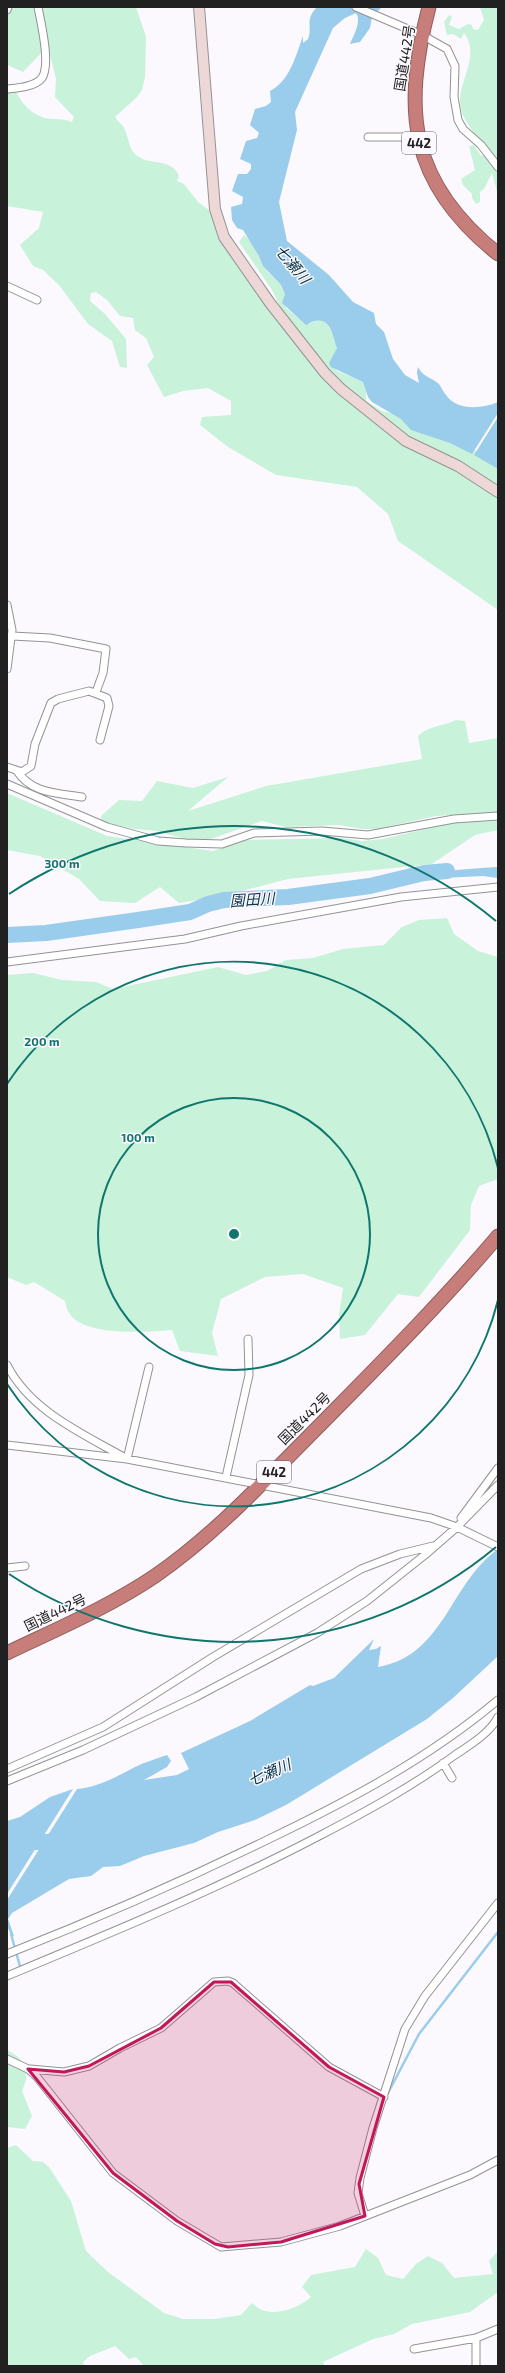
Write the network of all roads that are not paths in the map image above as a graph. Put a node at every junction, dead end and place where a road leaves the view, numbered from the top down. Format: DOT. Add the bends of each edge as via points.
graph roads {
  1 [pos="8,7"];
  2 [pos="38,7"];
  3 [pos="199,7"];
  4 [pos="356,7"];
  5 [pos="429,7"];
  6 [pos="7,10"];
  7 [pos="422,35"];
  8 [pos="7,89"];
  9 [pos="368,137"];
  10 [pos="417,137"];
  11 [pos="498,167"];
  12 [pos="498,254"];
  13 [pos="7,286"];
  14 [pos="37,300"];
  15 [pos="498,492"];
  16 [pos="7,605"];
  17 [pos="12,636"];
  18 [pos="7,669"];
  19 [pos="96,692"];
  20 [pos="100,740"];
  21 [pos="7,768"];
  22 [pos="17,771"];
  23 [pos="7,784"];
  24 [pos="82,797"];
  25 [pos="498,816"];
  26 [pos="498,887"];
  27 [pos="7,962"];
  28 [pos="498,1236"];
  29 [pos="248,1339"];
  30 [pos="7,1365"];
  31 [pos="149,1367"];
  32 [pos="7,1445"];
  33 [pos="127,1459"];
  34 [pos="498,1468"];
  35 [pos="226,1477"];
  36 [pos="262,1484"];
  37 [pos="498,1486"];
  38 [pos="457,1527"];
  39 [pos="436,1546"];
  40 [pos="498,1547"];
  41 [pos="25,1566"];
  42 [pos="7,1568"];
  43 [pos="7,1653"];
  44 [pos="498,1700"];
  45 [pos="498,1718"];
  46 [pos="444,1763"];
  47 [pos="7,1769"];
  48 [pos="452,1778"];
  49 [pos="7,1781"];
  50 [pos="498,1903"];
  51 [pos="7,1954"];
  52 [pos="7,1976"];
  53 [pos="7,2059"];
  54 [pos="28,2069"];
  55 [pos="384,2097"];
  56 [pos="498,2160"];
  57 [pos="365,2216"];
  58 [pos="498,2329"];
  59 [pos="476,2338"];
  60 [pos="414,2350"];
  61 [pos="476,2366"];
  1 -- 6 [label="street"];
  2 -- 8 [label="street" via="44,45 45,68 42,78 33,84"];
  3 -- 15 [label="street" via="215,210 224,237 304,347 341,389 406,441 458,466"];
  4 -- 7 [label="street"];
  5 -- 7 [label="highway, 国道442号 / 442"];
  7 -- 10 [label="highway, 国道442号 / 442" via="415,78"];
  7 -- 11 [label="street" via="441,44 453,57 454,103 458,120 463,129 481,145"];
  9 -- 10 [label="street"];
  10 -- 12 [label="highway, 国道442号 / 442" via="423,157 445,199 470,229"];
  13 -- 14 [label="street"];
  16 -- 17 [label="street" via="12,621"];
  17 -- 18 [label="street"];
  17 -- 19 [label="street" via="50,638 106,649 104,673"];
  19 -- 20 [label="street" via="104,695 109,703"];
  19 -- 22 [label="street" via="80,693 51,703 35,744 31,766 25,771"];
  21 -- 22 [label="street"];
  22 -- 24 [label="street" via="27,784 35,788"];
  23 -- 25 [label="street" via="111,829 158,841 186,843 222,844 254,833 322,831 368,835 454,818"];
  26 -- 27 [label="street" via="401,897 241,926 185,939"];
  28 -- 36 [label="highway, 国道442号 / 442" via="435,1308"];
  29 -- 35 [label="street" via="249,1375"];
  30 -- 33 [label="street" via="33,1400"];
  31 -- 33 [label="street"];
  32 -- 33 [label="street"];
  33 -- 35 [label="street"];
  34 -- 38 [label="street" via="470,1504"];
  35 -- 36 [label="street"];
  36 -- 38 [label="street" via="431,1518"];
  36 -- 43 [label="highway, 国道442号 / 442" via="204,1538 152,1578 90,1613"];
  37 -- 38 [label="street"];
  38 -- 39 [label="street"];
  38 -- 40 [label="street"];
  39 -- 47 [label="street" via="407,1552 361,1569 213,1657 103,1727"];
  39 -- 49 [label="street" via="367,1601 296,1646 140,1724"];
  41 -- 42 [label="street"];
  44 -- 51 [label="street" via="430,1752 321,1814 139,1900"];
  45 -- 46 [label="street" via="492,1727"];
  46 -- 48 [label="street"];
  46 -- 52 [label="street" via="378,1805 282,1855"];
  50 -- 55 [label="street" via="437,1980 405,2029"];
  53 -- 54 [label="street"];
  54 -- 55 [label="street" via="64,2072 89,2066 161,2028 214,1982 228,1981 234,1983 329,2068"];
  54 -- 57 [label="street" via="113,2173 177,2221 215,2244 228,2247 281,2242 340,2226"];
  55 -- 57 [label="street" via="359,2184 359,2198"];
  56 -- 57 [label="street" via="470,2175"];
  58 -- 59 [label="street"];
  59 -- 60 [label="street"];
  59 -- 61 [label="street"];
}
